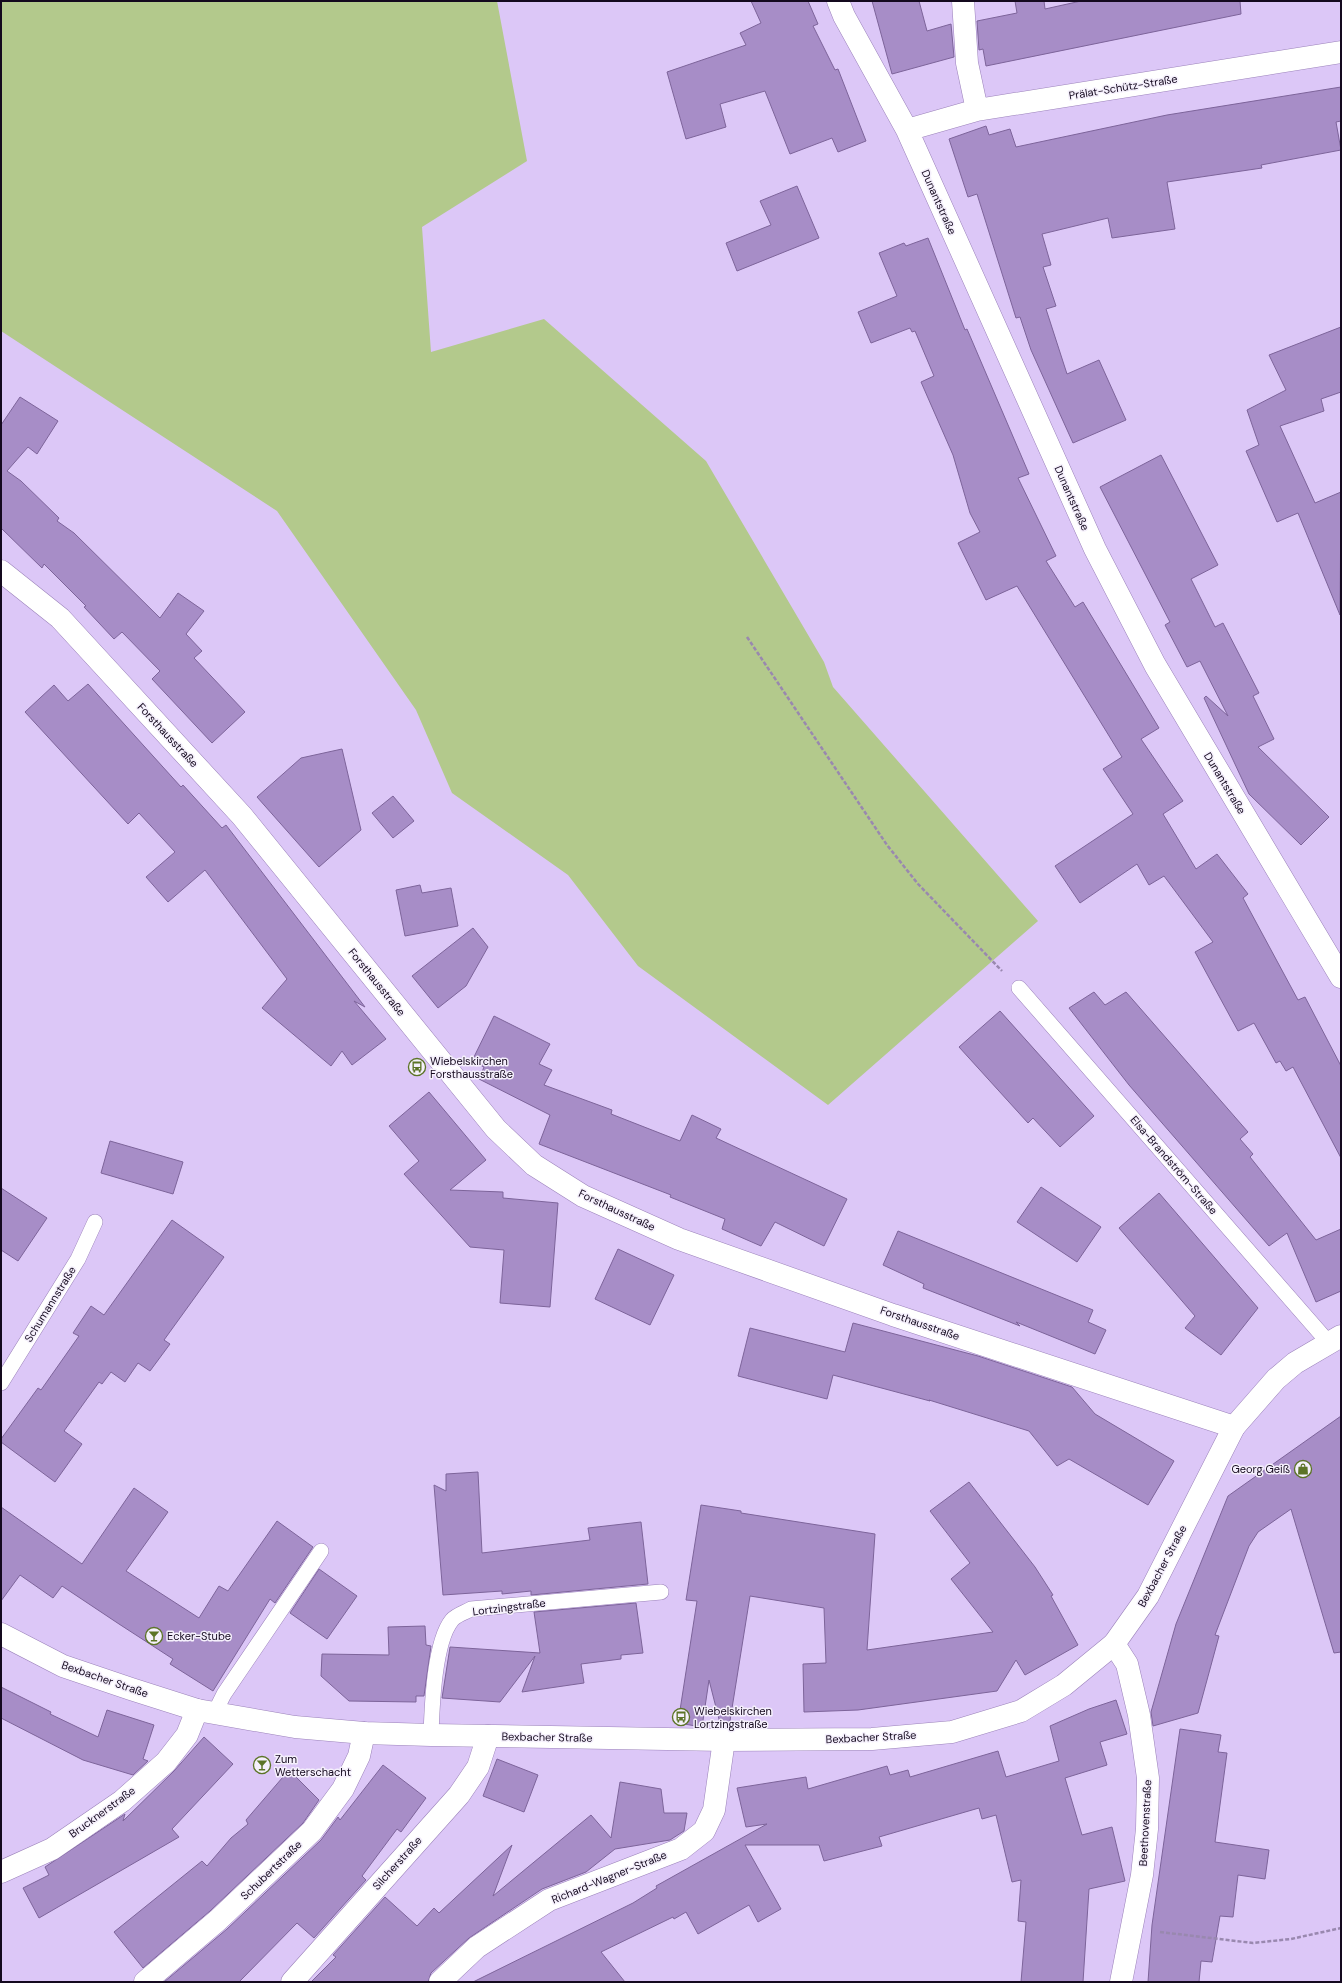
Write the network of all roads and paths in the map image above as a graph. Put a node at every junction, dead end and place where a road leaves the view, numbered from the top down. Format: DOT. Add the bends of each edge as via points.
graph roads {
  1 [pos="838,1"];
  2 [pos="963,1"];
  3 [pos="1341,52"];
  4 [pos="977,110"];
  5 [pos="907,130"];
  6 [pos="1,571"];
  7 [pos="747,637"];
  8 [pos="1341,977"];
  9 [pos="1019,988"];
  10 [pos="95,1222"];
  11 [pos="1335,1339"];
  12 [pos="1,1383"];
  13 [pos="1234,1427"];
  14 [pos="321,1551"];
  15 [pos="661,1592"];
  16 [pos="1,1635"];
  17 [pos="1114,1644"];
  18 [pos="205,1712"];
  19 [pos="364,1733"];
  20 [pos="431,1735"];
  21 [pos="488,1736"];
  22 [pos="724,1740"];
  23 [pos="1,1872"];
  24 [pos="1341,1928"];
  25 [pos="1132,1929"];
  26 [pos="145,1982"];
  27 [pos="292,1982"];
  28 [pos="440,1982"];
  29 [pos="1121,1982"];
  1 -- 5 [label="street, Dunantstraße"];
  2 -- 4 [label="street" via="968,63"];
  3 -- 4 [label="street, Prälat-Schütz-Straße"];
  4 -- 5 [label="street, Prälat-Schütz-Straße"];
  5 -- 8 [label="street, Dunantstraße" via="1102,563 1155,665"];
  6 -- 13 [label="street, Forsthausstraße" via="60,618 242,816 496,1129 534,1165 583,1196 679,1238 893,1315"];
  7 -- 9 [label="path" via="887,845 918,884"];
  9 -- 11 [label="lane, Elsa-Brandström-Straße"];
  10 -- 12 [label="lane, Schumannstraße" via="78,1259"];
  11 -- 13 [label="street, Bexbacher Straße" via="1295,1363 1276,1379"];
  13 -- 17 [label="street, Bexbacher Straße" via="1148,1596"];
  14 -- 18 [label="lane" via="224,1694"];
  15 -- 20 [label="lane, Lortzingstraße" via="471,1609 452,1619 443,1639 434,1678"];
  16 -- 18 [label="street, Bexbacher Straße" via="63,1666"];
  17 -- 22 [label="street, Bexbacher Straße" via="1064,1686 1021,1711 952,1732 872,1739"];
  17 -- 25 [label="street, Beethovenstraße" via="1127,1664 1139,1715 1148,1778 1143,1867"];
  18 -- 19 [label="street, Bexbacher Straße" via="295,1727"];
  18 -- 23 [label="street, Brucknerstraße" via="166,1762 122,1801 52,1849"];
  19 -- 20 [label="street, Bexbacher Straße"];
  19 -- 26 [label="street, Schubertstraße" via="359,1756 343,1790 312,1831 218,1920"];
  20 -- 21 [label="street, Bexbacher Straße"];
  21 -- 22 [label="street, Bexbacher Straße"];
  21 -- 27 [label="street, Silcherstraße" via="478,1767 459,1795"];
  22 -- 28 [label="street, Richard-Wagner-Straße" via="714,1810 704,1831 681,1848 549,1900 477,1947"];
  24 -- 25 [label="path" via="1291,1939 1253,1943"];
  25 -- 29 [label="street, Beethovenstraße"];
}
